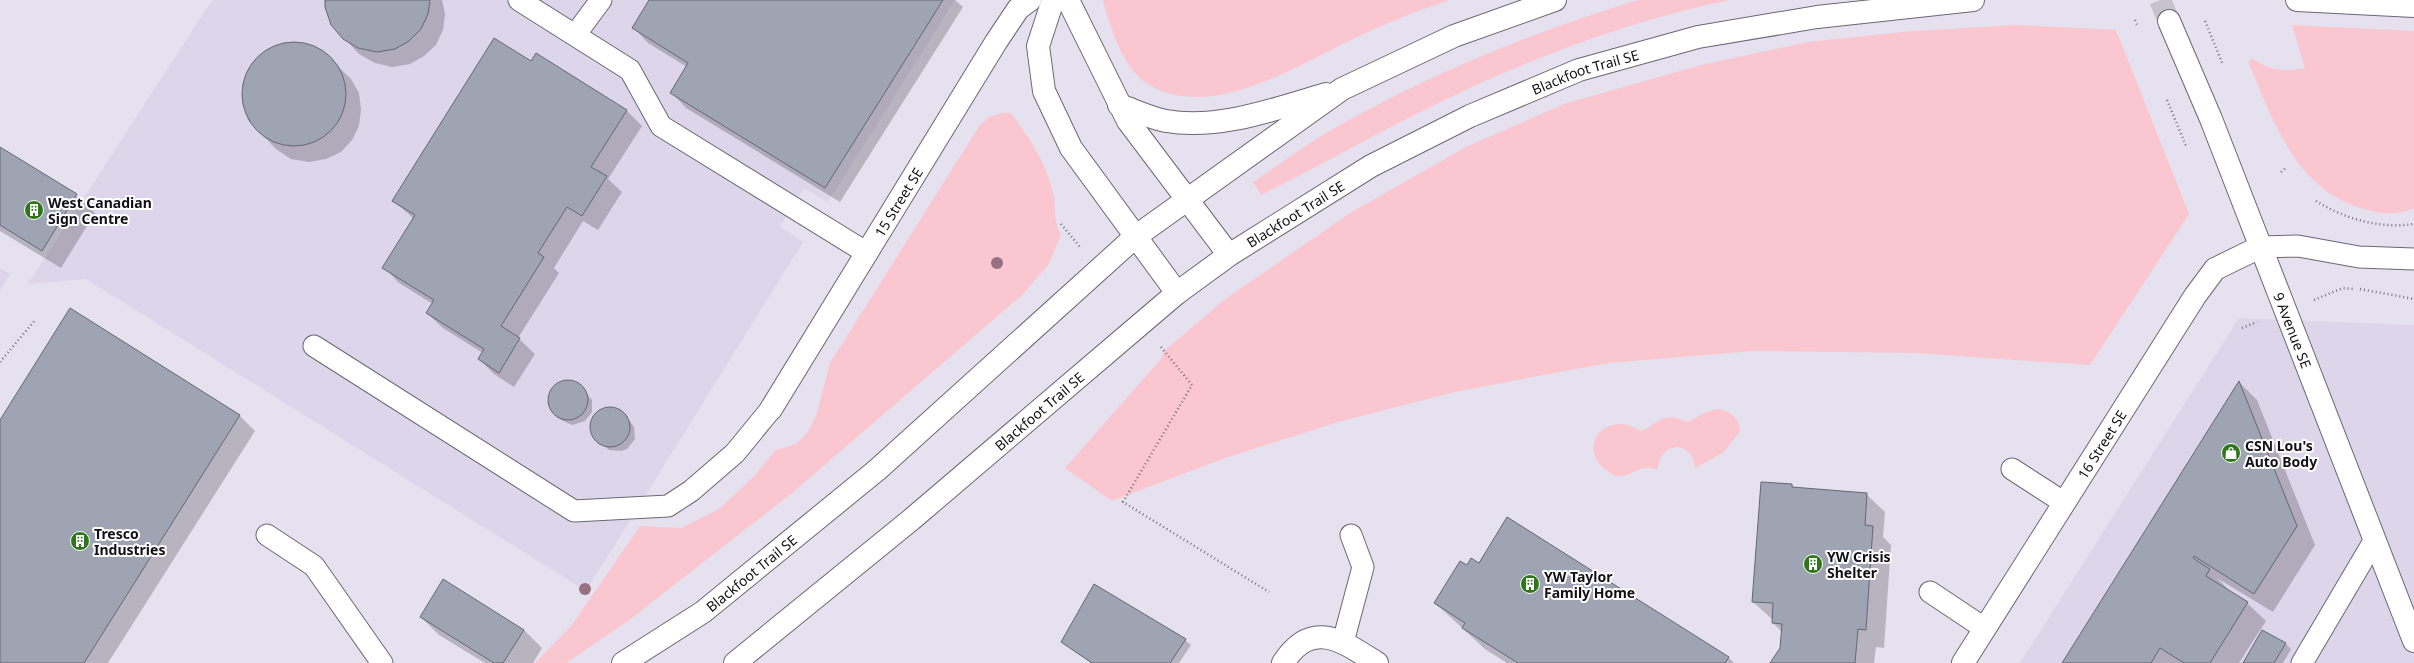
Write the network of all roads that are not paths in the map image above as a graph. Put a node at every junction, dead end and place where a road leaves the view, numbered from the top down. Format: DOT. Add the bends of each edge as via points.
graph roads {
  1 [pos="519,0"];
  2 [pos="601,0"];
  3 [pos="1030,0"];
  4 [pos="1053,0"];
  5 [pos="1068,0"];
  6 [pos="1555,0"];
  7 [pos="1973,0"];
  8 [pos="2297,0"];
  9 [pos="2414,6"];
  10 [pos="2169,21"];
  11 [pos="575,35"];
  12 [pos="1342,89"];
  13 [pos="1119,105"];
  14 [pos="1186,201"];
  15 [pos="1135,238"];
  16 [pos="2260,246"];
  17 [pos="867,253"];
  18 [pos="1229,255"];
  19 [pos="2414,259"];
  20 [pos="1177,293"];
  21 [pos="314,346"];
  22 [pos="771,409"];
  23 [pos="2012,470"];
  24 [pos="2063,502"];
  25 [pos="267,535"];
  26 [pos="1351,535"];
  27 [pos="2374,541"];
  28 [pos="1930,592"];
  29 [pos="1984,628"];
  30 [pos="2414,641"];
  31 [pos="1343,642"];
  32 [pos="382,663"];
  33 [pos="623,663"];
  34 [pos="735,663"];
  35 [pos="1283,663"];
  36 [pos="1377,663"];
  37 [pos="1963,663"];
  38 [pos="2302,663"];
  1 -- 11 [label="lane"];
  2 -- 11 [label="lane"];
  3 -- 17 [label="main road, 15 Street SE" via="1018,8 996,42"];
  4 -- 15 [label="main road" via="1038,46 1044,91 1071,148"];
  5 -- 13 [label="main road"];
  6 -- 12 [label="main road, Blackfoot Trail SE" via="1454,36"];
  7 -- 18 [label="main road, Blackfoot Trail SE" via="1817,17 1698,37 1579,70 1470,116 1371,166"];
  8 -- 9 [label="main road"];
  10 -- 16 [label="main road, 9 Avenue SE" via="2211,119"];
  11 -- 17 [label="lane" via="630,70 661,126"];
  12 -- 13 [label="main road" via="1252,116 1203,123 1166,121"];
  12 -- 14 [label="main road, Blackfoot Trail SE"];
  13 -- 14 [label="main road"];
  14 -- 15 [label="main road, Blackfoot Trail SE"];
  14 -- 18 [label="main road"];
  15 -- 20 [label="main road"];
  15 -- 33 [label="main road, Blackfoot Trail SE" via="876,470 703,612"];
  16 -- 19 [label="lane" via="2298,246 2359,257"];
  16 -- 24 [label="main road, 16 Street SE" via="2215,269"];
  16 -- 27 [label="main road, 9 Avenue SE"];
  17 -- 22 [label="main road, 15 Street SE"];
  18 -- 20 [label="main road, Blackfoot Trail SE"];
  20 -- 34 [label="main road, Blackfoot Trail SE" via="912,519"];
  21 -- 22 [label="lane" via="574,511 668,506 691,491 736,453"];
  23 -- 24 [label="lane"];
  24 -- 29 [label="main road, 16 Street SE"];
  25 -- 32 [label="lane" via="314,566"];
  26 -- 31 [label="lane" via="1363,567"];
  27 -- 30 [label="main road, 9 Avenue SE"];
  27 -- 38 [label="lane"];
  28 -- 29 [label="lane"];
  29 -- 37 [label="main road, 16 Street SE"];
  31 -- 35 [label="main road" via="1319,636 1308,638 1298,645"];
  31 -- 36 [label="main road"];
}
